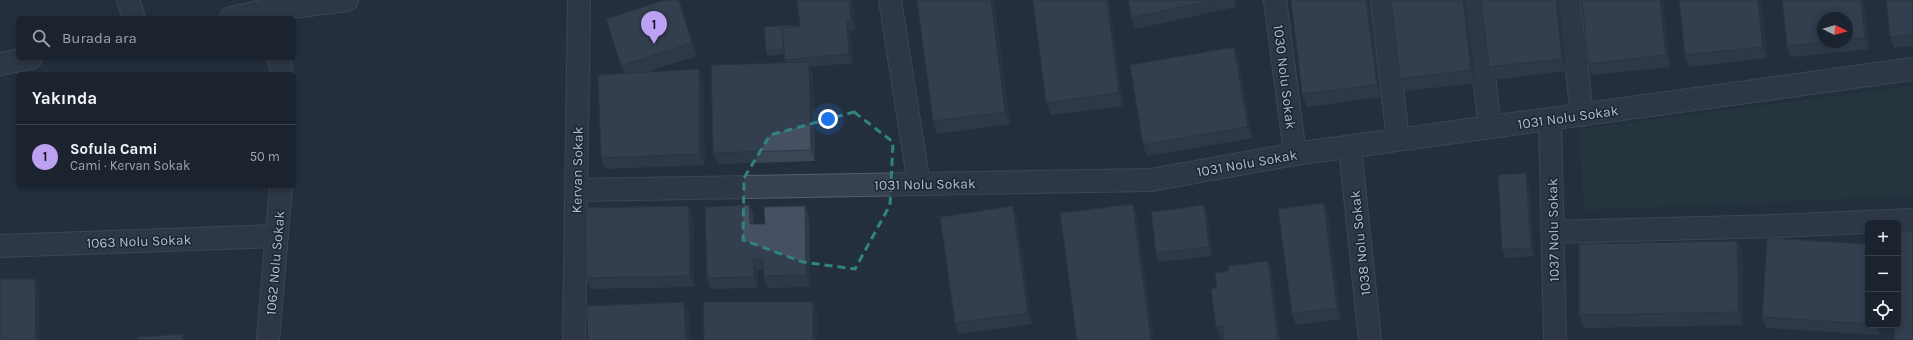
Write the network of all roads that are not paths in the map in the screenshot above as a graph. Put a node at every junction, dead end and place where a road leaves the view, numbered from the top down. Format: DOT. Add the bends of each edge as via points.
graph roads {
  1 [pos="128,0"];
  2 [pos="347,0"];
  3 [pos="579,0"];
  4 [pos="890,0"];
  5 [pos="1275,0"];
  6 [pos="1382,0"];
  7 [pos="1475,0"];
  8 [pos="1569,0"];
  9 [pos="268,9"];
  10 [pos="133,16"];
  11 [pos="239,16"];
  12 [pos="20,60"];
  13 [pos="279,60"];
  14 [pos="0,64"];
  15 [pos="1913,69"];
  16 [pos="282,72"];
  17 [pos="1582,115"];
  18 [pos="1550,119"];
  19 [pos="1490,127"];
  20 [pos="1398,140"];
  21 [pos="1350,146"];
  22 [pos="1295,154"];
  23 [pos="919,184"];
  24 [pos="281,188"];
  25 [pos="576,190"];
  26 [pos="1913,220"];
  27 [pos="1553,232"];
  28 [pos="277,236"];
  29 [pos="0,246"];
  30 [pos="268,340"];
  31 [pos="574,340"];
  32 [pos="1370,340"];
  33 [pos="1555,340"];
  1 -- 10 [label="street"];
  2 -- 9 [label="street"];
  3 -- 25 [label="street, Kervan Sokak"];
  4 -- 23 [label="street"];
  5 -- 22 [label="street, 1030 Nolu Sokak"];
  6 -- 20 [label="street"];
  7 -- 19 [label="street"];
  8 -- 17 [label="street"];
  9 -- 11 [label="street"];
  12 -- 14 [label="street"];
  13 -- 16 [label="street"];
  15 -- 17 [label="street, 1031 Nolu Sokak"];
  17 -- 18 [label="street, 1031 Nolu Sokak"];
  18 -- 19 [label="street, 1031 Nolu Sokak"];
  18 -- 27 [label="street, 1037 Nolu Sokak"];
  19 -- 20 [label="street, 1031 Nolu Sokak"];
  20 -- 21 [label="street, 1031 Nolu Sokak"];
  21 -- 22 [label="street, 1031 Nolu Sokak"];
  21 -- 32 [label="street, 1038 Nolu Sokak"];
  22 -- 23 [label="street, 1031 Nolu Sokak" via="1151,180"];
  23 -- 25 [label="street, 1031 Nolu Sokak"];
  24 -- 28 [label="street, 1062 Nolu Sokak"];
  25 -- 31 [label="street, Kervan Sokak"];
  26 -- 27 [label="street"];
  27 -- 33 [label="street, 1037 Nolu Sokak"];
  28 -- 29 [label="street, 1063 Nolu Sokak"];
  28 -- 30 [label="street, 1062 Nolu Sokak"];
}
